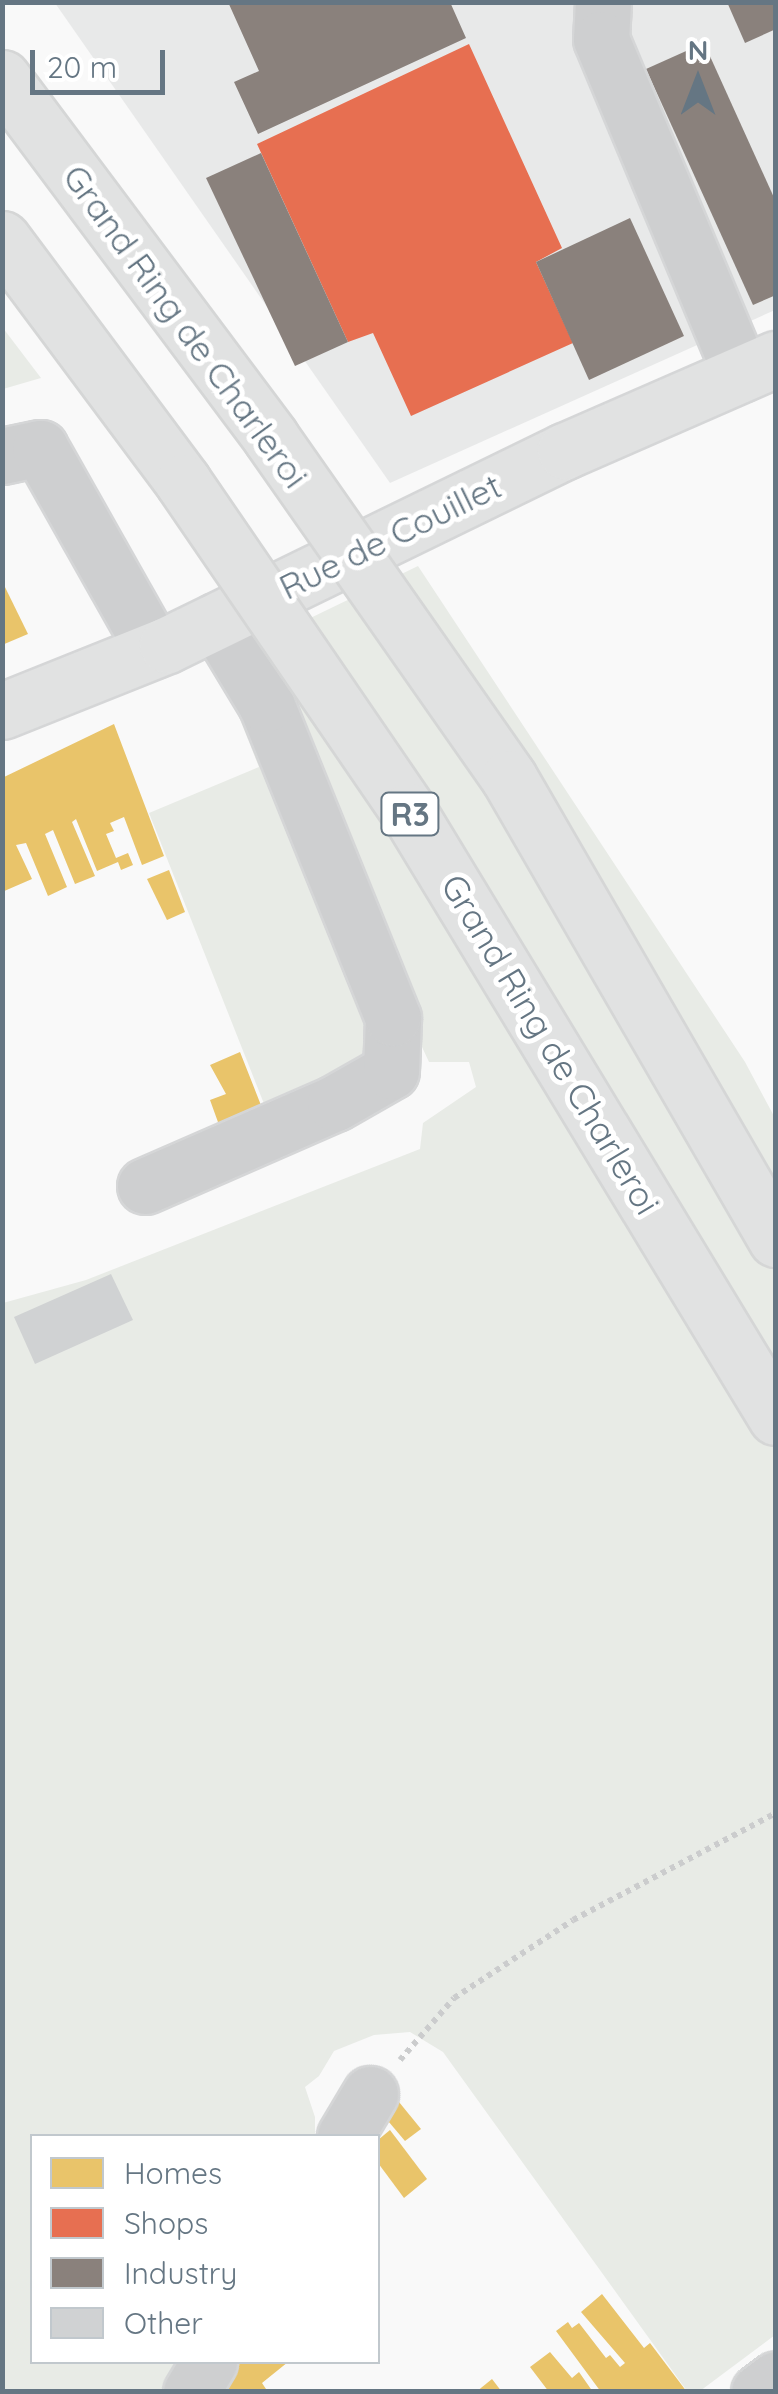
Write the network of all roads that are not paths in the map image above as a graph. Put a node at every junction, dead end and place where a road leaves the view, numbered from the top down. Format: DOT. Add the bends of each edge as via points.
graph roads {
  1 [pos="603,2"];
  2 [pos="2,78"];
  3 [pos="2,240"];
  4 [pos="758,367"];
  5 [pos="2,456"];
  6 [pos="216,621"];
  7 [pos="154,650"];
  8 [pos="2,711"];
  9 [pos="145,1186"];
  10 [pos="776,1239"];
  11 [pos="776,1416"];
  12 [pos="208,2364"];
  13 [pos="776,2379"];
  14 [pos="190,2392"];
  15 [pos="758,2392"];
  1 -- 4 [label="street" via="601,39"];
  2 -- 10 [label="main road, Grand Ring de Charleroi, bridge" via="271,438 510,778"];
  3 -- 11 [label="main road, Grand Ring de Charleroi / R3, bridge" via="183,482 408,811"];
  4 -- 6 [label="main road, Rue de Couillet" via="565,451"];
  5 -- 7 [label="street" via="40,448"];
  6 -- 7 [label="main road, Rue de Couillet"];
  6 -- 9 [label="street" via="266,704 394,1018 391,1071 335,1103"];
  7 -- 8 [label="main road, Rue de Couillet"];
  12 -- 14 [label="street"];
  13 -- 15 [label="street"];
}
